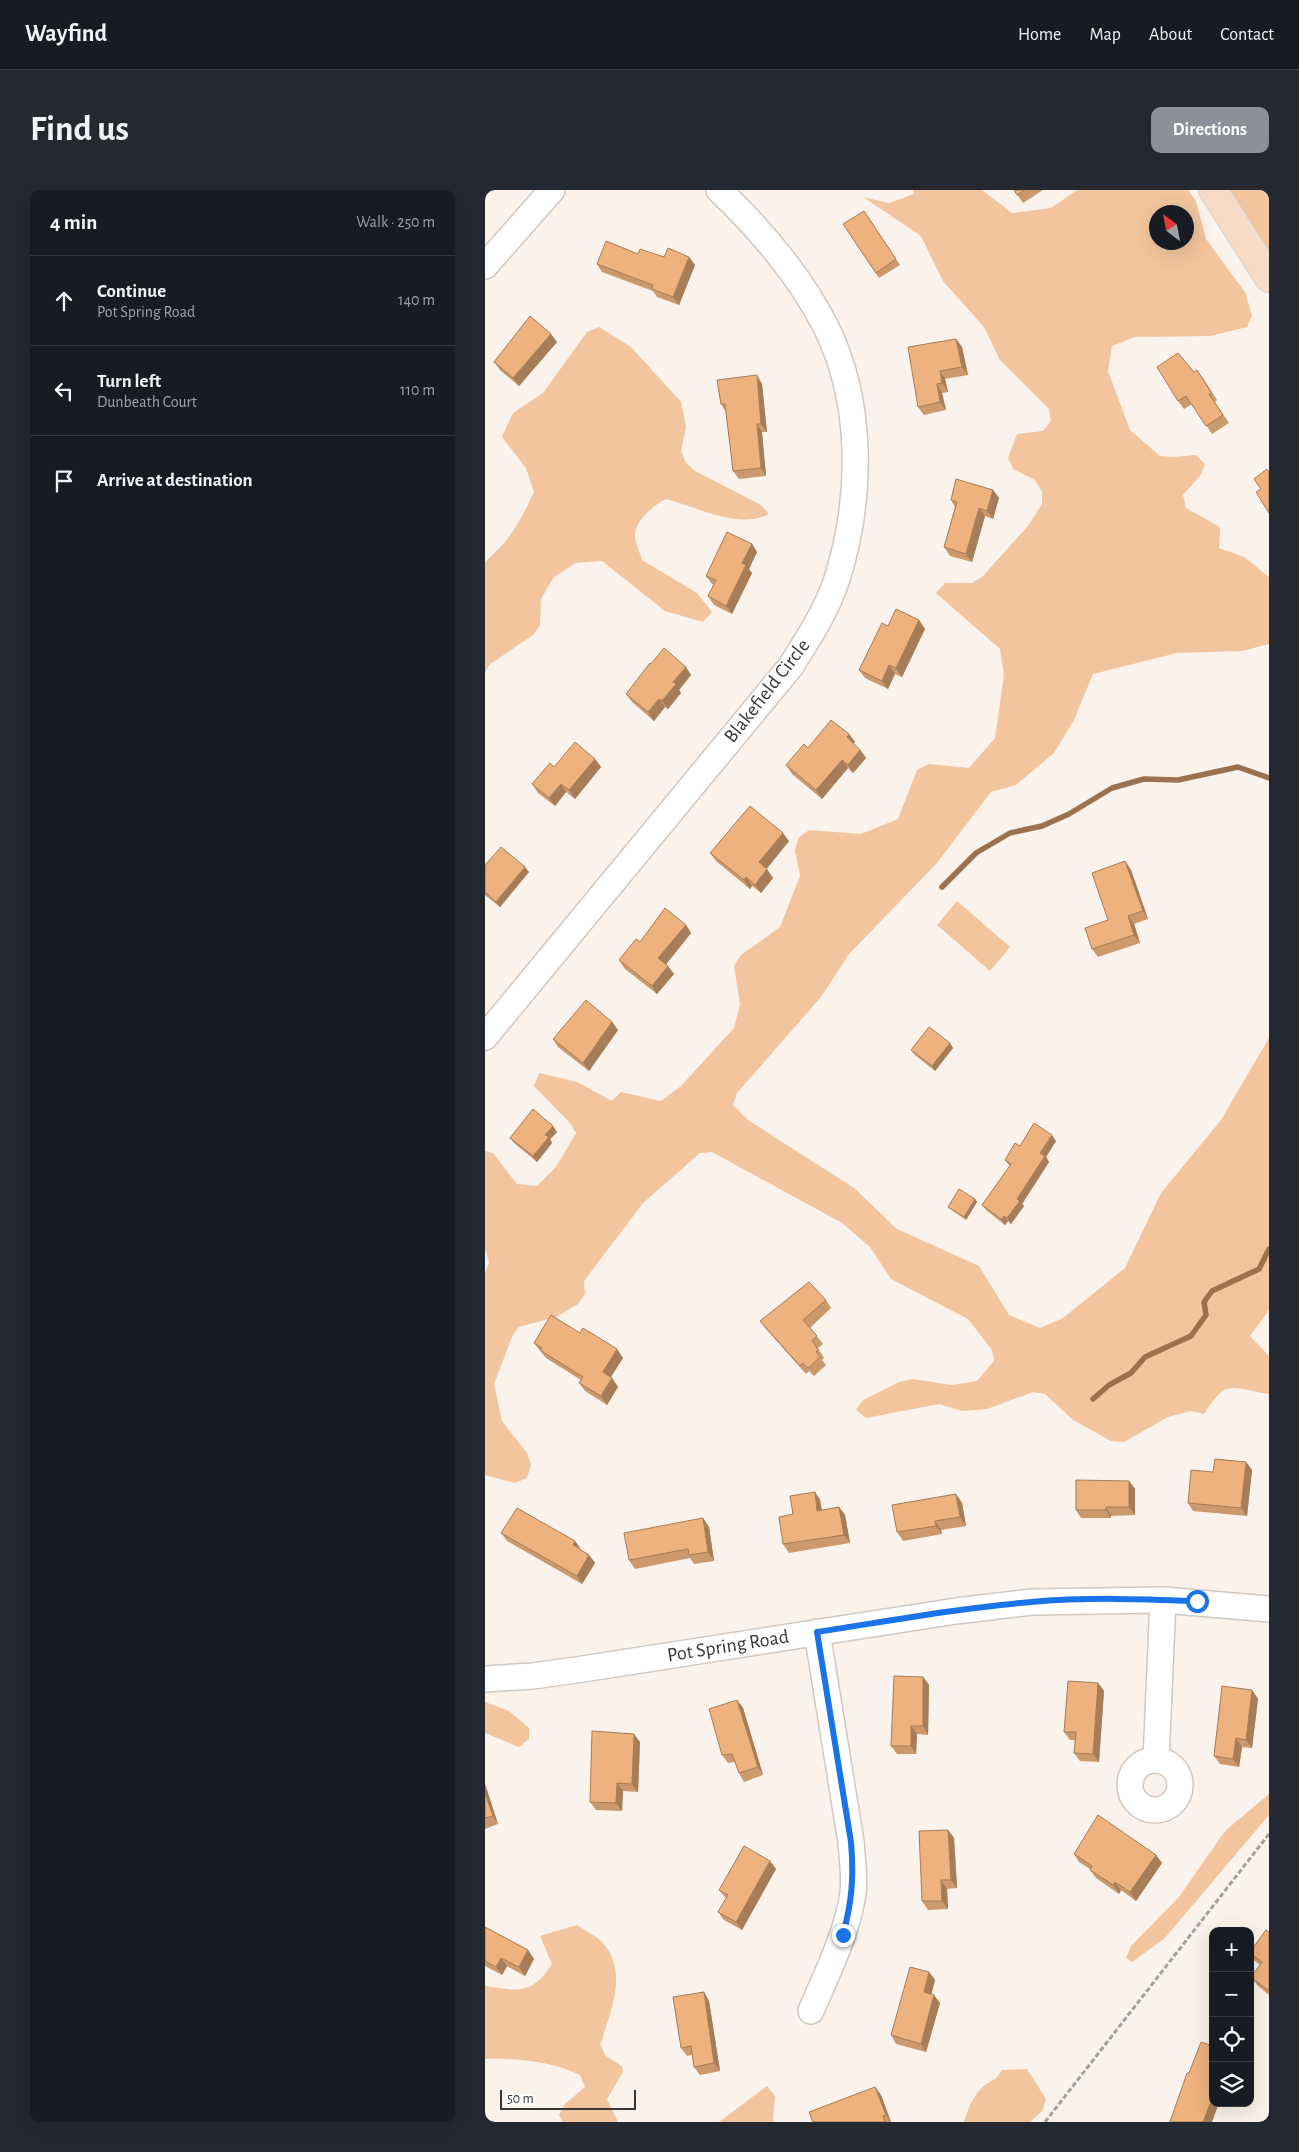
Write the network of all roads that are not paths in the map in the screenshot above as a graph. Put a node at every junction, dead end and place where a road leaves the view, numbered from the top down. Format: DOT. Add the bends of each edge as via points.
graph roads {
  1 [pos="553,190"];
  2 [pos="719,190"];
  3 [pos="1213,190"];
  4 [pos="485,266"];
  5 [pos="1269,278"];
  6 [pos="485,1037"];
  7 [pos="1163,1600"];
  8 [pos="1269,1609"];
  9 [pos="817,1632"];
  10 [pos="485,1678"];
  11 [pos="1156,1760"];
  12 [pos="811,2011"];
  1 -- 4 [label="street"];
  2 -- 6 [label="street, Blakefield Circle" via="773,245 802,285 826,328 844,373 854,425 855,479 850,530 837,581 814,629 791,666"];
  3 -- 5 [label="main road"];
  7 -- 8 [label="street, Pot Spring Road"];
  7 -- 9 [label="street, Pot Spring Road" via="1032,1602"];
  7 -- 11 [label="street"];
  9 -- 10 [label="street, Pot Spring Road" via="533,1676"];
  9 -- 12 [label="street" via="851,1842 853,1892 843,1935"];
}
